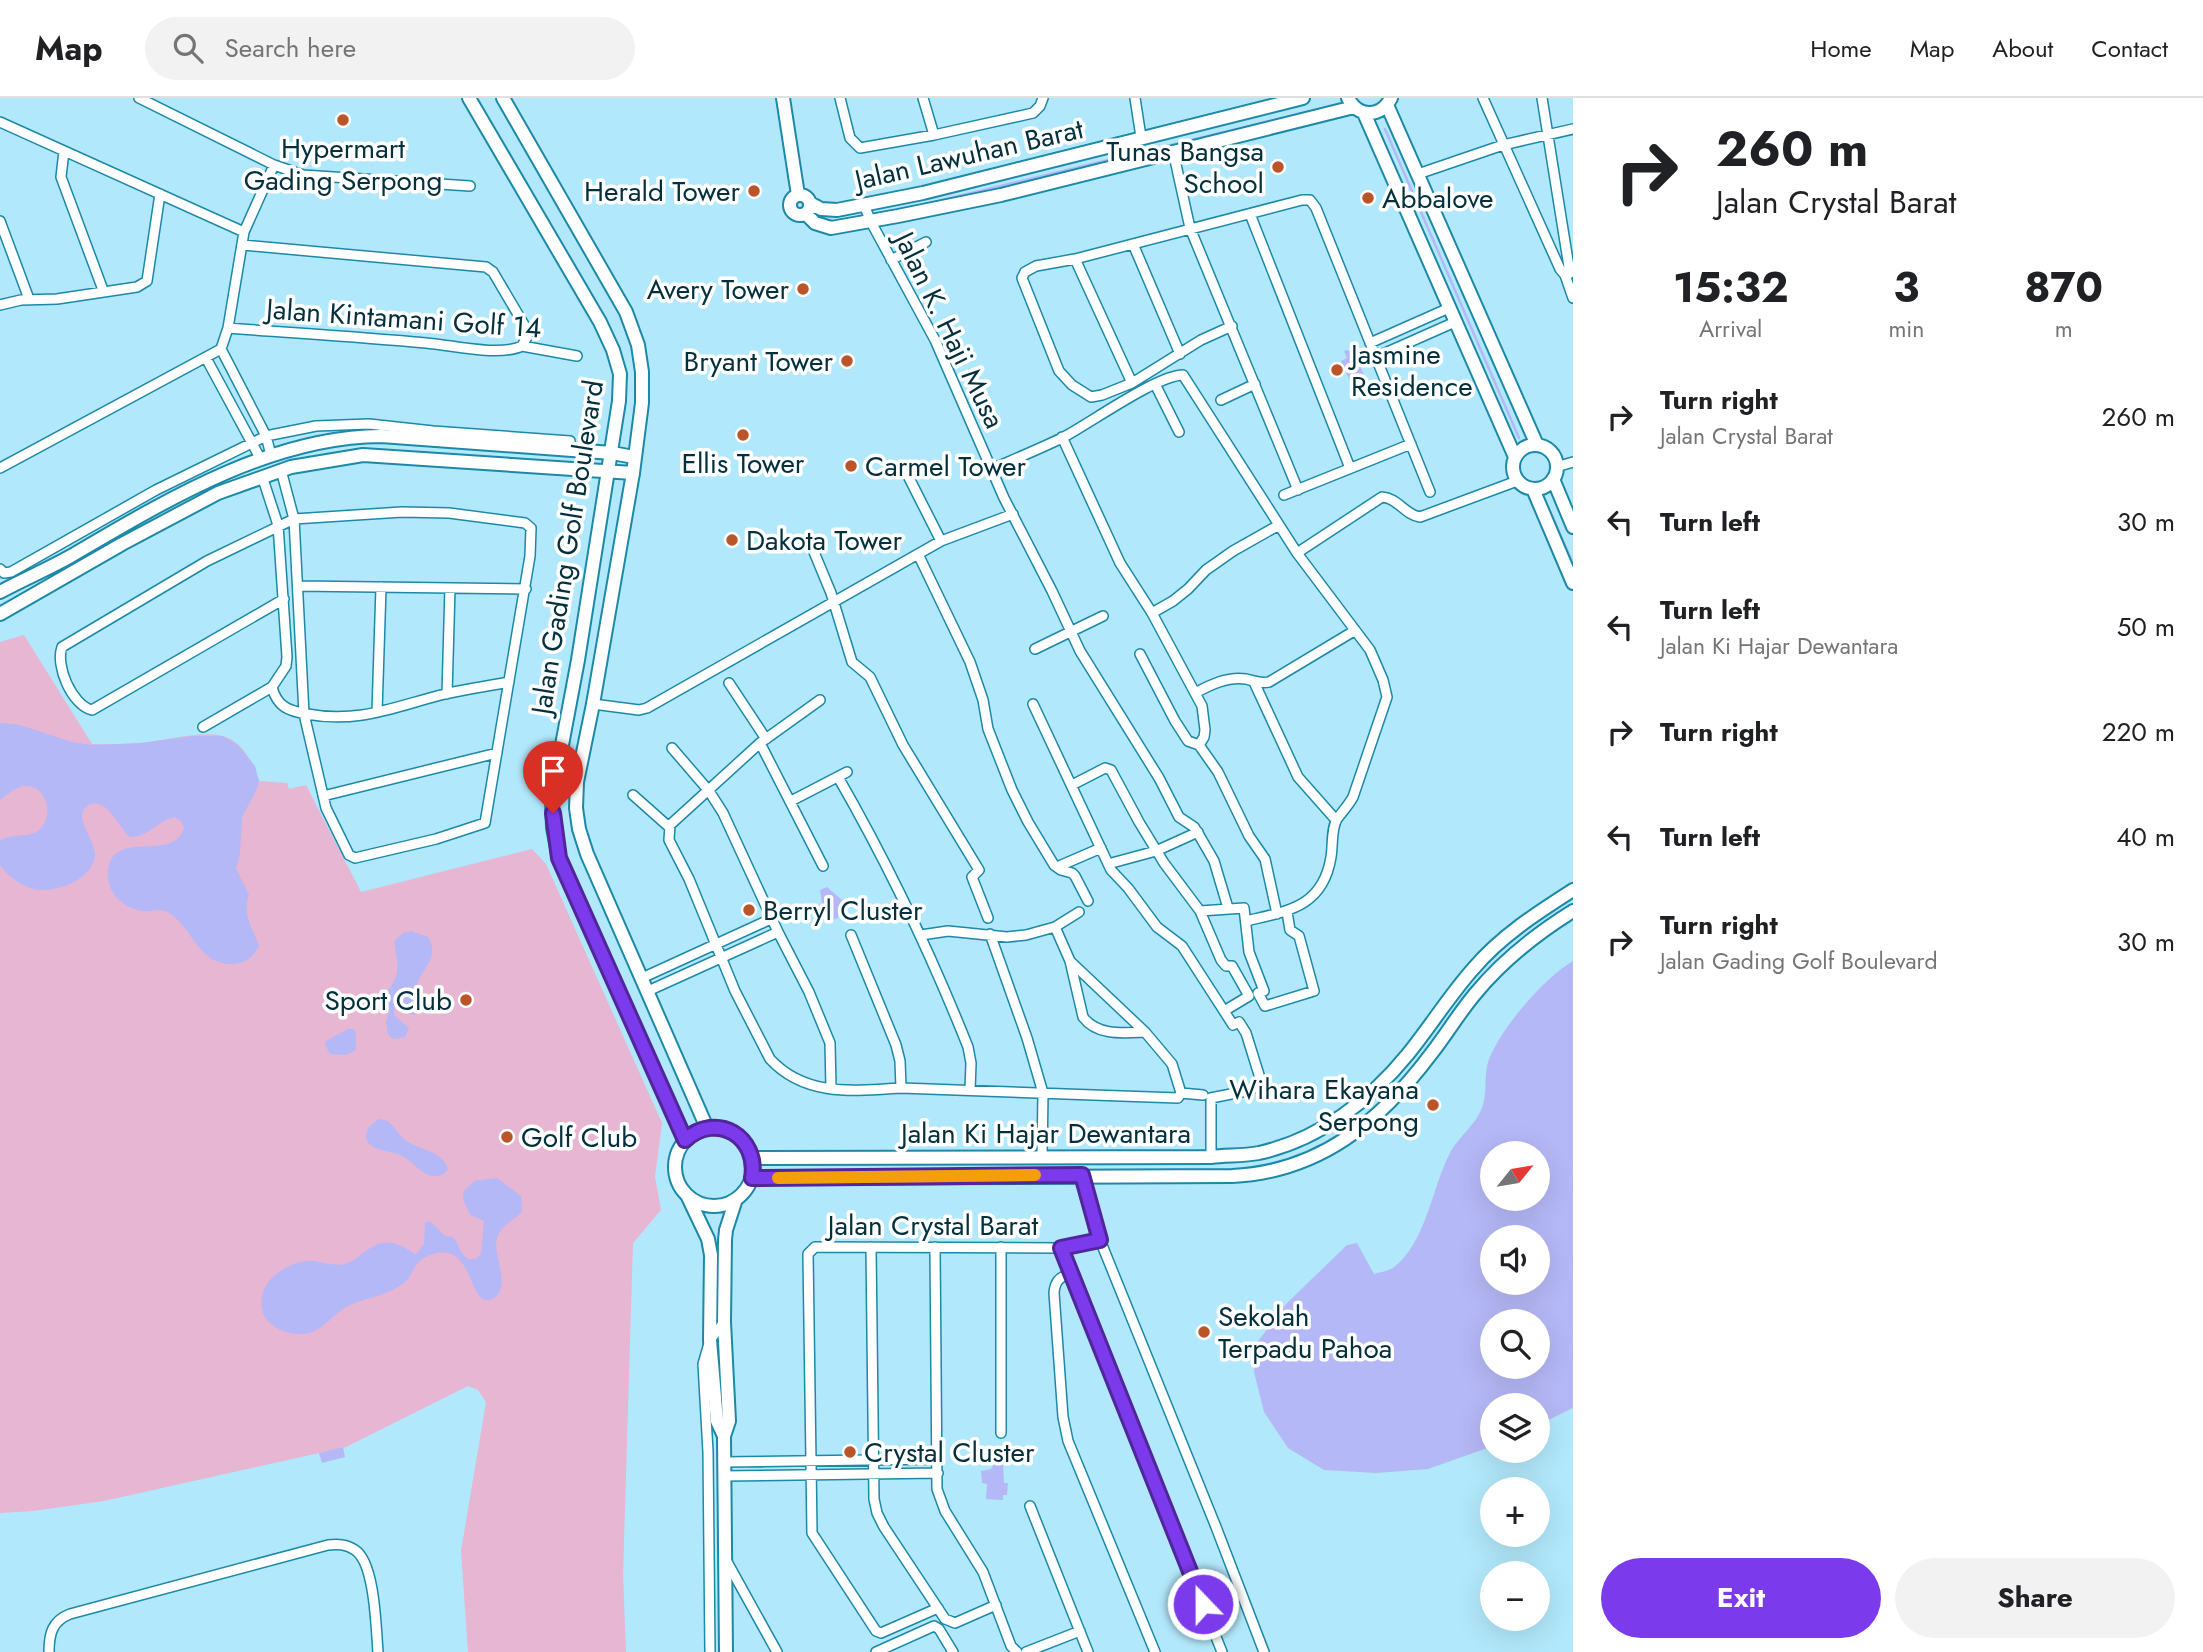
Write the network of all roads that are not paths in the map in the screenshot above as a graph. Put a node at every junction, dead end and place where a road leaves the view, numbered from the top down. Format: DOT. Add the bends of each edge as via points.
graph roads {
  1 [pos="139,98"];
  2 [pos="469,98"];
  3 [pos="502,98"];
  4 [pos="783,98"];
  5 [pos="839,98"];
  6 [pos="923,98"];
  7 [pos="1043,98"];
  8 [pos="1135,98"];
  9 [pos="1303,98"];
  10 [pos="1483,98"];
  11 [pos="1542,98"];
  12 [pos="1389,101"];
  13 [pos="1355,106"];
  14 [pos="0,122"];
  15 [pos="1573,129"];
  16 [pos="1549,133"];
  17 [pos="934,135"];
  18 [pos="1141,137"];
  19 [pos="1503,145"];
  20 [pos="64,151"];
  21 [pos="1173,151"];
  22 [pos="274,164"];
  23 [pos="1418,174"];
  24 [pos="470,186"];
  25 [pos="923,193"];
  26 [pos="160,194"];
  27 [pos="798,195"];
  28 [pos="864,205"];
  29 [pos="808,209"];
  30 [pos="925,211"];
  31 [pos="1250,214"];
  32 [pos="0,221"];
  33 [pos="871,222"];
  34 [pos="1190,228"];
  35 [pos="244,232"];
  36 [pos="926,242"];
  37 [pos="1133,244"];
  38 [pos="243,245"];
  39 [pos="1075,259"];
  40 [pos="891,260"];
  41 [pos="1565,275"];
  42 [pos="103,290"];
  43 [pos="1573,298"];
  44 [pos="29,299"];
  45 [pos="0,305"];
  46 [pos="1449,308"];
  47 [pos="1455,322"];
  48 [pos="1232,326"];
  49 [pos="228,328"];
  50 [pos="1370,344"];
  51 [pos="522,346"];
  52 [pos="221,349"];
  53 [pos="1180,354"];
  54 [pos="577,356"];
  55 [pos="1376,357"];
  56 [pos="206,358"];
  57 [pos="1132,383"];
  58 [pos="1155,384"];
  59 [pos="1255,384"];
  60 [pos="1221,400"];
  61 [pos="1179,432"];
  62 [pos="265,436"];
  63 [pos="1062,437"];
  64 [pos="433,440"];
  65 [pos="570,441"];
  66 [pos="251,442"];
  67 [pos="1411,444"];
  68 [pos="1537,445"];
  69 [pos="612,453"];
  70 [pos="266,457"];
  71 [pos="634,457"];
  72 [pos="1515,457"];
  73 [pos="432,459"];
  74 [pos="1573,462"];
  75 [pos="903,466"];
  76 [pos="0,468"];
  77 [pos="1350,468"];
  78 [pos="992,469"];
  79 [pos="281,470"];
  80 [pos="608,471"];
  81 [pos="633,473"];
  82 [pos="1554,473"];
  83 [pos="262,476"];
  84 [pos="1517,481"];
  85 [pos="1533,489"];
  86 [pos="1298,490"];
  87 [pos="1430,492"];
  88 [pos="1284,495"];
  89 [pos="1562,500"];
  90 [pos="1542,508"];
  91 [pos="1013,514"];
  92 [pos="294,519"];
  93 [pos="278,525"];
  94 [pos="1279,525"];
  95 [pos="1573,527"];
  96 [pos="113,530"];
  97 [pos="809,540"];
  98 [pos="941,541"];
  99 [pos="122,544"];
  100 [pos="1297,553"];
  101 [pos="918,554"];
  102 [pos="0,569"];
  103 [pos="1573,583"];
  104 [pos="298,586"];
  105 [pos="381,587"];
  106 [pos="450,588"];
  107 [pos="526,589"];
  108 [pos="0,592"];
  109 [pos="284,599"];
  110 [pos="834,601"];
  111 [pos="1152,613"];
  112 [pos="0,614"];
  113 [pos="1103,616"];
  114 [pos="1354,631"];
  115 [pos="1070,632"];
  116 [pos="1035,649"];
  117 [pos="1140,654"];
  118 [pos="509,682"];
  119 [pos="1254,682"];
  120 [pos="729,683"];
  121 [pos="272,687"];
  122 [pos="1195,693"];
  123 [pos="447,694"];
  124 [pos="820,700"];
  125 [pos="593,704"];
  126 [pos="1033,704"];
  127 [pos="377,712"];
  128 [pos="304,714"];
  129 [pos="203,727"];
  130 [pos="763,741"];
  131 [pos="1199,745"];
  132 [pos="672,748"];
  133 [pos="497,753"];
  134 [pos="1072,785"];
  135 [pos="709,791"];
  136 [pos="633,795"];
  137 [pos="323,796"];
  138 [pos="791,801"];
  139 [pos="1336,820"];
  140 [pos="669,827"];
  141 [pos="1198,832"];
  142 [pos="1101,848"];
  143 [pos="1156,851"];
  144 [pos="1108,864"];
  145 [pos="823,866"];
  146 [pos="1056,867"];
  147 [pos="1573,890"];
  148 [pos="1088,901"];
  149 [pos="1228,908"];
  150 [pos="1200,911"];
  151 [pos="1573,911"];
  152 [pos="1079,912"];
  153 [pos="1282,913"];
  154 [pos="773,918"];
  155 [pos="988,918"];
  156 [pos="1246,922"];
  157 [pos="1055,927"];
  158 [pos="778,932"];
  159 [pos="990,934"];
  160 [pos="851,935"];
  161 [pos="921,935"];
  162 [pos="716,944"];
  163 [pos="721,958"];
  164 [pos="1070,961"];
  165 [pos="642,978"];
  166 [pos="648,991"];
  167 [pos="1254,995"];
  168 [pos="1224,1011"];
  169 [pos="1145,1032"];
  170 [pos="831,1088"];
  171 [pos="901,1088"];
  172 [pos="970,1090"];
  173 [pos="1043,1093"];
  174 [pos="1181,1093"];
  175 [pos="1203,1095"];
  176 [pos="707,1128"];
  177 [pos="685,1140"];
  178 [pos="1042,1157"];
  179 [pos="1211,1157"];
  180 [pos="752,1158"];
  181 [pos="1082,1175"];
  182 [pos="752,1178"];
  183 [pos="687,1195"];
  184 [pos="736,1199"];
  185 [pos="1100,1240"];
  186 [pos="871,1247"];
  187 [pos="935,1247"];
  188 [pos="1001,1247"];
  189 [pos="1061,1248"];
  190 [pos="1070,1273"];
  191 [pos="724,1322"];
  192 [pos="710,1340"];
  193 [pos="1001,1433"];
  194 [pos="724,1436"];
  195 [pos="938,1459"];
  196 [pos="873,1460"];
  197 [pos="810,1461"];
  198 [pos="724,1462"];
  199 [pos="873,1474"];
  200 [pos="938,1474"];
  201 [pos="810,1475"];
  202 [pos="724,1476"];
  203 [pos="1030,1506"];
  204 [pos="725,1559"];
  205 [pos="996,1605"];
  206 [pos="937,1608"];
  207 [pos="1080,1632"];
  208 [pos="49,1652"];
  209 [pos="378,1652"];
  210 [pos="710,1652"];
  211 [pos="726,1652"];
  212 [pos="777,1652"];
  213 [pos="876,1652"];
  214 [pos="953,1652"];
  215 [pos="1017,1652"];
  216 [pos="1026,1652"];
  217 [pos="1088,1652"];
  218 [pos="1155,1652"];
  219 [pos="1222,1652"];
  220 [pos="1264,1652"];
  1 -- 22 [label="street"];
  2 -- 69 [label="street, Jalan Gading Golf Boulevard" via="613,350 620,374"];
  3 -- 71 [label="street, Jalan Gading Golf Boulevard" via="628,318 638,345 642,402"];
  4 -- 27 [label="street"];
  5 -- 17 [label="street" via="850,138 860,148"];
  6 -- 17 [label="street"];
  7 -- 17 [label="street" via="1033,113"];
  8 -- 18 [label="street"];
  9 -- 18 [label="street, Jalan Lawuhan Barat"];
  10 -- 19 [label="street"];
  11 -- 16 [label="street"];
  12 -- 13 [label="street" via="1377,112"];
  12 -- 23 [label="street"];
  13 -- 21 [label="street"];
  13 -- 46 [label="street"];
  14 -- 20 [label="street"];
  15 -- 16 [label="street"];
  16 -- 19 [label="street"];
  16 -- 41 [label="street" via="1569,267"];
  18 -- 25 [label="street, Jalan Lawuhan Barat"];
  19 -- 23 [label="street"];
  19 -- 41 [label="street"];
  20 -- 26 [label="street"];
  20 -- 42 [label="street" via="64,186"];
  21 -- 30 [label="street"];
  21 -- 34 [label="street"];
  22 -- 24 [label="street" via="303,175"];
  22 -- 35 [label="street"];
  23 -- 68 [label="street"];
  25 -- 28 [label="street, Jalan Lawuhan Barat"];
  25 -- 30 [label="street"];
  26 -- 35 [label="street"];
  26 -- 42 [label="street" via="147,281 137,287"];
  27 -- 29 [label="street" via="806,197"];
  27 -- 29 [label="street" via="792,200 792,211 798,215"];
  28 -- 29 [label="street, Jalan Lawuhan Barat"];
  28 -- 33 [label="street, Jalan K. Haji Musa"];
  29 -- 33 [label="street" via="815,223 831,228"];
  30 -- 33 [label="street"];
  31 -- 34 [label="street"];
  31 -- 50 [label="street" via="1310,200"];
  31 -- 77 [label="street"];
  32 -- 44 [label="street"];
  33 -- 40 [label="street, Jalan K. Haji Musa"];
  34 -- 37 [label="street"];
  34 -- 48 [label="street"];
  35 -- 38 [label="street"];
  36 -- 40 [label="street"];
  37 -- 39 [label="street"];
  37 -- 53 [label="street"];
  38 -- 49 [label="street"];
  38 -- 51 [label="street" via="486,267 526,328"];
  39 -- 57 [label="street"];
  39 -- 57 [label="street" via="1036,266 1022,278 1059,371 1091,397"];
  40 -- 78 [label="street, Jalan K. Haji Musa" via="935,340"];
  41 -- 43 [label="street"];
  42 -- 44 [label="street"];
  44 -- 45 [label="street"];
  46 -- 47 [label="street"];
  46 -- 50 [label="street"];
  47 -- 55 [label="street"];
  47 -- 72 [label="street"];
  48 -- 53 [label="street"];
  48 -- 59 [label="street"];
  49 -- 51 [label="street, Jalan Kintamani Golf 14" via="494,350"];
  49 -- 52 [label="street"];
  50 -- 55 [label="street"];
  51 -- 54 [label="street, Jalan Kintamani Golf 14"];
  52 -- 56 [label="street"];
  52 -- 62 [label="street"];
  53 -- 57 [label="street"];
  55 -- 67 [label="street"];
  56 -- 66 [label="street"];
  56 -- 76 [label="street"];
  58 -- 61 [label="street"];
  58 -- 63 [label="street"];
  58 -- 94 [label="street" via="1175,375 1185,376"];
  59 -- 60 [label="street"];
  59 -- 86 [label="street"];
  62 -- 65 [label="street" via="316,426 369,424"];
  62 -- 66 [label="street"];
  62 -- 70 [label="street"];
  63 -- 78 [label="street"];
  63 -- 111 [label="street" via="1120,563"];
  64 -- 69 [label="street"];
  64 -- 70 [label="street" via="361,436"];
  64 -- 73 [label="street"];
  66 -- 70 [label="street"];
  66 -- 102 [label="street" via="11,572"];
  67 -- 77 [label="street"];
  67 -- 87 [label="street"];
  68 -- 72 [label="street" via="1522,449"];
  68 -- 82 [label="street" via="1552,454"];
  69 -- 71 [label="street"];
  69 -- 80 [label="street, Jalan Gading Golf Boulevard"];
  70 -- 96 [label="street" via="209,480"];
  71 -- 81 [label="street, Jalan Gading Golf Boulevard"];
  72 -- 84 [label="street"];
  73 -- 79 [label="street" via="363,455"];
  73 -- 80 [label="street"];
  74 -- 82 [label="street"];
  75 -- 98 [label="street"];
  77 -- 86 [label="street"];
  78 -- 91 [label="street, Jalan K. Haji Musa"];
  79 -- 83 [label="street"];
  79 -- 92 [label="street"];
  80 -- 81 [label="street"];
  80 -- 177 [label="street, Jalan Gading Golf Boulevard" via="552,798 553,828 559,858"];
  81 -- 125 [label="street, Jalan Gading Golf Boulevard"];
  82 -- 85 [label="street" via="1545,487"];
  82 -- 89 [label="street"];
  83 -- 93 [label="street"];
  83 -- 99 [label="street"];
  84 -- 85 [label="street"];
  84 -- 100 [label="street" via="1420,517 1382,497"];
  85 -- 90 [label="street"];
  86 -- 88 [label="street"];
  89 -- 90 [label="street" via="1549,496"];
  89 -- 95 [label="street"];
  90 -- 103 [label="street"];
  91 -- 98 [label="street"];
  91 -- 115 [label="street, Jalan K. Haji Musa"];
  92 -- 93 [label="street"];
  92 -- 104 [label="street"];
  92 -- 107 [label="street" via="402,512 525,523 532,530"];
  93 -- 109 [label="street"];
  93 -- 109 [label="street" via="207,561 62,647 65,677 79,703 92,710"];
  94 -- 100 [label="street"];
  94 -- 111 [label="street" via="1233,551"];
  96 -- 99 [label="street"];
  96 -- 108 [label="street"];
  97 -- 110 [label="street"];
  98 -- 101 [label="street"];
  99 -- 112 [label="street"];
  100 -- 114 [label="street"];
  101 -- 110 [label="street"];
  101 -- 146 [label="street" via="970,662 988,729 1012,790"];
  104 -- 105 [label="street"];
  104 -- 128 [label="street"];
  105 -- 106 [label="street"];
  105 -- 127 [label="street"];
  106 -- 107 [label="street"];
  106 -- 123 [label="street"];
  107 -- 118 [label="street"];
  109 -- 121 [label="street" via="287,662"];
  110 -- 125 [label="street" via="647,708"];
  110 -- 155 [label="street" via="852,662 870,677 903,745 979,870 972,877"];
  111 -- 122 [label="street"];
  113 -- 115 [label="street"];
  114 -- 119 [label="street" via="1269,682"];
  114 -- 139 [label="street" via="1370,650 1387,697 1353,797"];
  115 -- 116 [label="street"];
  115 -- 141 [label="street, Jalan K. Haji Musa" via="1179,817"];
  117 -- 131 [label="street" via="1175,721 1188,741"];
  118 -- 123 [label="street"];
  118 -- 133 [label="street"];
  119 -- 122 [label="street" via="1215,682"];
  119 -- 139 [label="street" via="1298,777"];
  120 -- 130 [label="street"];
  121 -- 128 [label="street" via="283,708"];
  121 -- 129 [label="street"];
  122 -- 131 [label="street" via="1205,722"];
  123 -- 127 [label="street"];
  124 -- 130 [label="street"];
  125 -- 165 [label="street, Jalan Gading Golf Boulevard" via="577,782 579,828"];
  126 -- 134 [label="street"];
  127 -- 128 [label="street" via="351,718"];
  128 -- 137 [label="street"];
  130 -- 135 [label="street"];
  130 -- 138 [label="street"];
  131 -- 153 [label="street" via="1265,859"];
  132 -- 135 [label="street"];
  133 -- 137 [label="street"];
  133 -- 137 [label="street" via="485,823 411,845 352,857"];
  134 -- 142 [label="street"];
  134 -- 143 [label="street" via="1105,768 1111,770"];
  135 -- 140 [label="street"];
  135 -- 154 [label="street"];
  136 -- 140 [label="street"];
  138 -- 145 [label="street"];
  138 -- 161 [label="street" via="842,775"];
  139 -- 153 [label="street" via="1331,861 1318,893"];
  140 -- 162 [label="street" via="669,840"];
  141 -- 143 [label="street"];
  141 -- 149 [label="street, Jalan K. Haji Musa" via="1214,861"];
  142 -- 144 [label="street"];
  142 -- 146 [label="street"];
  143 -- 144 [label="street"];
  143 -- 150 [label="street"];
  144 -- 168 [label="street" via="1157,927 1182,946"];
  146 -- 148 [label="street" via="1072,873"];
  147 -- 179 [label="street, Jalan Ki Hajar Dewantara" via="1493,948 1384,1081 1341,1116 1279,1147"];
  149 -- 150 [label="street"];
  149 -- 156 [label="street" via="1244,908"];
  150 -- 167 [label="street" via="1221,960 1232,966"];
  151 -- 181 [label="street, Jalan Ki Hajar Dewantara" via="1508,958 1376,1115 1311,1159 1255,1175"];
  152 -- 157 [label="street"];
  153 -- 156 [label="street"];
  153 -- 167 [label="street" via="1290,930 1299,936 1314,991 1265,1006"];
  154 -- 158 [label="street"];
  154 -- 162 [label="street"];
  156 -- 167 [label="street" via="1250,952 1264,991"];
  157 -- 159 [label="street" via="1026,935"];
  157 -- 164 [label="street"];
  158 -- 163 [label="street"];
  158 -- 170 [label="street" via="827,1035 832,1051"];
  159 -- 161 [label="street" via="948,931"];
  159 -- 173 [label="street"];
  160 -- 171 [label="street" via="896,1045"];
  161 -- 172 [label="street" via="968,1047"];
  162 -- 163 [label="street"];
  162 -- 165 [label="street"];
  163 -- 166 [label="street"];
  163 -- 170 [label="street" via="770,1059 792,1078"];
  164 -- 169 [label="street"];
  164 -- 169 [label="street" via="1088,1024 1104,1031"];
  165 -- 166 [label="street, Jalan Gading Golf Boulevard"];
  166 -- 176 [label="street, Jalan Gading Golf Boulevard"];
  167 -- 168 [label="street"];
  168 -- 179 [label="street" via="1233,1025 1239,1022 1246,1033 1260,1078 1251,1090 1211,1098"];
  169 -- 174 [label="street" via="1172,1064"];
  170 -- 171 [label="street"];
  171 -- 172 [label="street"];
  172 -- 173 [label="street"];
  173 -- 174 [label="street" via="1176,1098"];
  173 -- 178 [label="street"];
  174 -- 175 [label="street"];
  176 -- 177 [label="street"];
  176 -- 180 [label="street" via="730,1131 748,1147"];
  177 -- 183 [label="street" via="678,1150 675,1174"];
  178 -- 179 [label="street, Jalan Ki Hajar Dewantara"];
  178 -- 180 [label="street, Jalan Ki Hajar Dewantara"];
  180 -- 182 [label="street"];
  181 -- 182 [label="street, Jalan Ki Hajar Dewantara"];
  181 -- 185 [label="street"];
  182 -- 184 [label="street"];
  183 -- 184 [label="street" via="711,1206"];
  183 -- 192 [label="street" via="711,1255"];
  184 -- 191 [label="street" via="726,1230"];
  185 -- 189 [label="street, Jalan Crystal Barat"];
  185 -- 220 [label="street"];
  186 -- 187 [label="street, Jalan Crystal Barat"];
  186 -- 196 [label="street"];
  186 -- 197 [label="street, Jalan Crystal Barat" via="815,1247 808,1254"];
  187 -- 188 [label="street, Jalan Crystal Barat"];
  187 -- 195 [label="street"];
  188 -- 189 [label="street, Jalan Crystal Barat"];
  188 -- 193 [label="street"];
  189 -- 190 [label="street"];
  190 -- 218 [label="street" via="1055,1283 1054,1293 1068,1441"];
  190 -- 219 [label="street"];
  191 -- 192 [label="street"];
  191 -- 194 [label="street" via="729,1421"];
  192 -- 194 [label="street" via="717,1421"];
  192 -- 210 [label="street" via="703,1364"];
  194 -- 198 [label="street"];
  195 -- 196 [label="street"];
  195 -- 200 [label="street"];
  196 -- 197 [label="street"];
  196 -- 199 [label="street"];
  197 -- 198 [label="street"];
  197 -- 201 [label="street, Jalan Crystal Barat"];
  198 -- 202 [label="street"];
  199 -- 200 [label="street"];
  199 -- 201 [label="street"];
  199 -- 206 [label="street" via="877,1513"];
  200 -- 205 [label="street" via="937,1489 945,1511 983,1572"];
  201 -- 202 [label="street"];
  201 -- 206 [label="street, Jalan Crystal Barat" via="813,1533 876,1631 884,1633"];
  202 -- 204 [label="street"];
  203 -- 207 [label="street"];
  204 -- 211 [label="street"];
  204 -- 212 [label="street"];
  205 -- 206 [label="street" via="955,1623"];
  205 -- 215 [label="street"];
  207 -- 216 [label="street"];
  207 -- 217 [label="street"];
  208 -- 209 [label="street" via="52,1629 70,1614 341,1544 357,1551 366,1563"];
  213 -- 214 [label="street" via="934,1626"];
}
